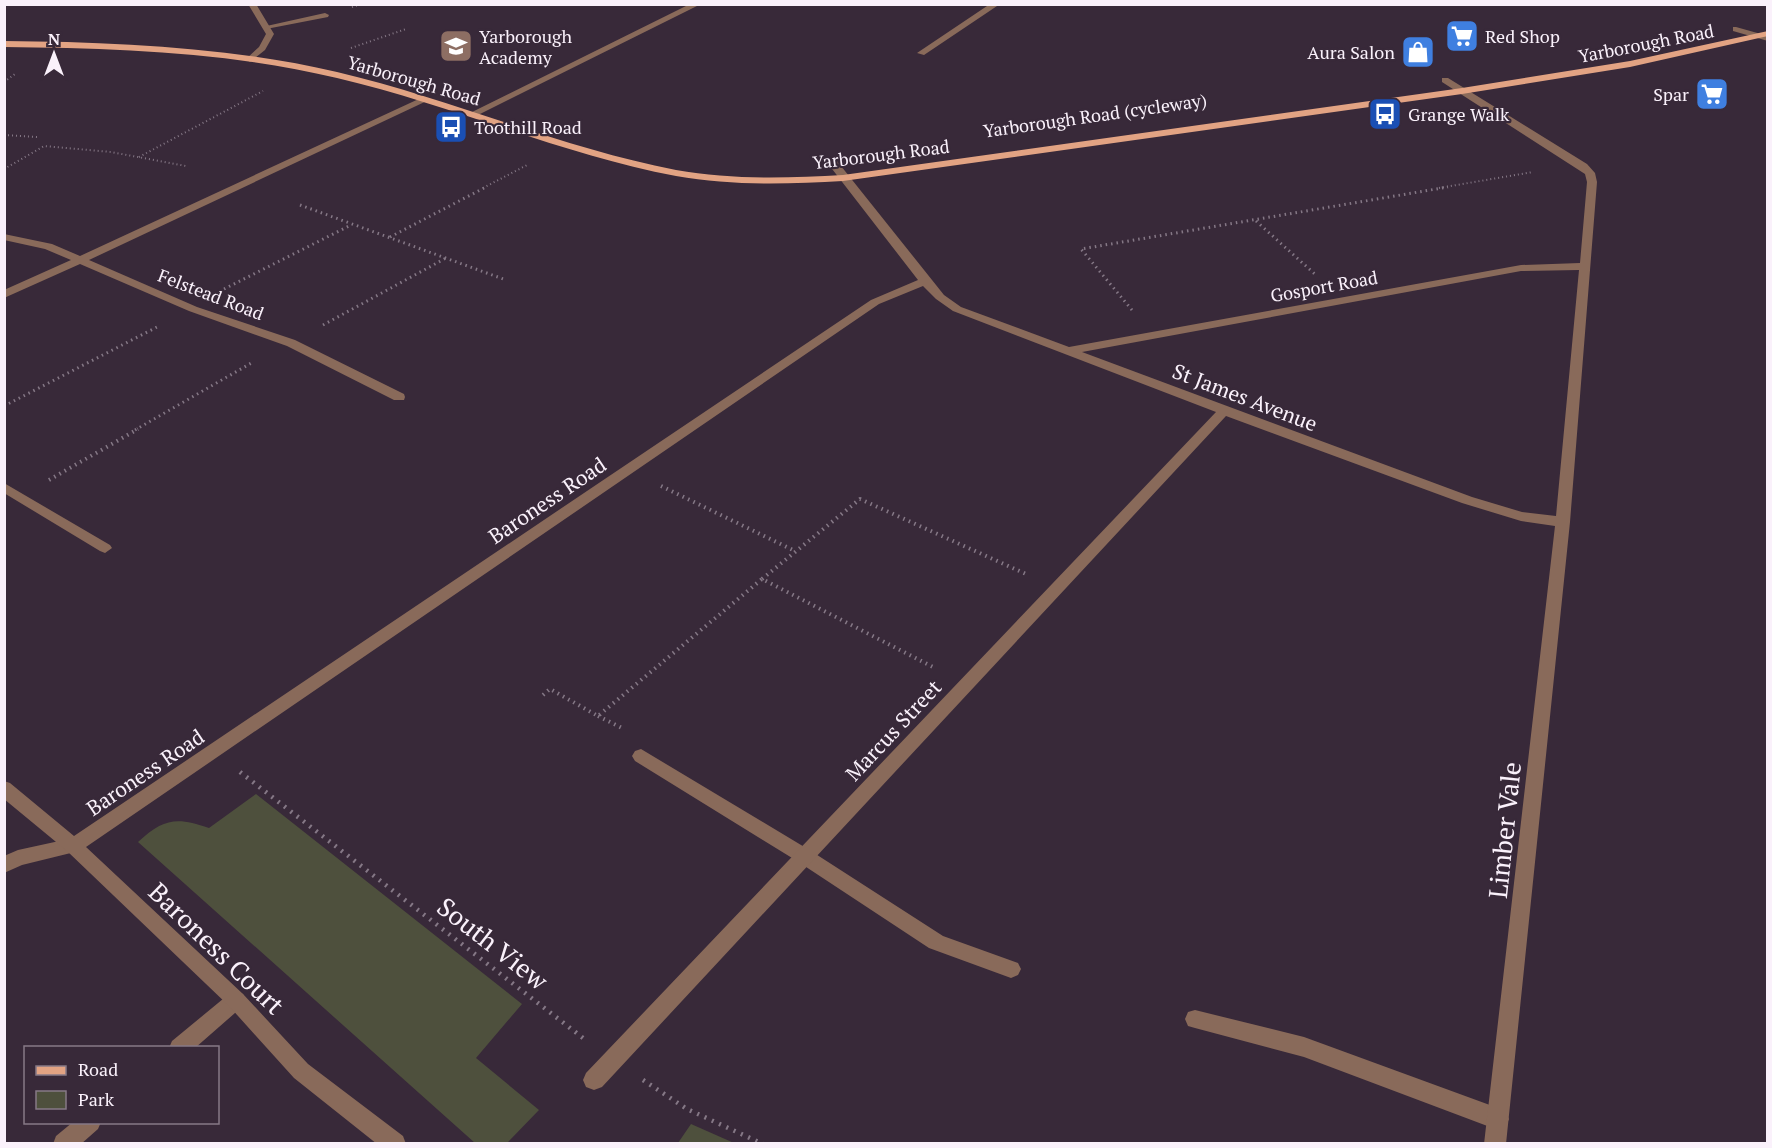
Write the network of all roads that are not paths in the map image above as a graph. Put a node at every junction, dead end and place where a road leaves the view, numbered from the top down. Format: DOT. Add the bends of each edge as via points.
graph roads {
  1 [pos="252,4"];
  2 [pos="697,4"];
  3 [pos="996,4"];
  4 [pos="326,15"];
  5 [pos="266,27"];
  6 [pos="1736,29"];
  7 [pos="1767,33"];
  8 [pos="1757,36"];
  9 [pos="1767,39"];
  10 [pos="4,44"];
  11 [pos="921,53"];
  12 [pos="250,59"];
  13 [pos="1445,80"];
  14 [pos="1462,91"];
  15 [pos="426,99"];
  16 [pos="473,114"];
  17 [pos="833,162"];
  18 [pos="843,178"];
  19 [pos="4,237"];
  20 [pos="83,259"];
  21 [pos="1586,266"];
  22 [pos="925,281"];
  23 [pos="4,296"];
  24 [pos="1069,351"];
  25 [pos="399,397"];
  26 [pos="1224,411"];
  27 [pos="4,487"];
  28 [pos="1563,522"];
  29 [pos="105,548"];
  30 [pos="641,756"];
  31 [pos="4,788"];
  32 [pos="73,846"];
  33 [pos="804,856"];
  34 [pos="4,865"];
  35 [pos="1011,969"];
  36 [pos="236,1000"];
  37 [pos="1195,1019"];
  38 [pos="180,1046"];
  39 [pos="594,1080"];
  40 [pos="1498,1119"];
  41 [pos="88,1124"];
  42 [pos="64,1143"];
  43 [pos="395,1143"];
  44 [pos="1495,1143"];
  1 -- 5 [label="street"];
  2 -- 16 [label="street"];
  3 -- 11 [label="street"];
  4 -- 5 [label="street"];
  5 -- 12 [label="street" via="268,39"];
  6 -- 8 [label="street"];
  7 -- 8 [label="main road, Yarborough Road"];
  8 -- 9 [label="street"];
  8 -- 14 [label="main road, Yarborough Road" via="1630,64"];
  10 -- 12 [label="main road, Yarborough Road" via="155,50"];
  12 -- 15 [label="main road, Yarborough Road"];
  13 -- 14 [label="street"];
  14 -- 18 [label="main road, Yarborough Road"];
  14 -- 21 [label="street" via="1590,173"];
  15 -- 16 [label="main road, Yarborough Road"];
  15 -- 20 [label="street"];
  16 -- 18 [label="main road, Yarborough Road" via="636,164 725,179"];
  17 -- 18 [label="street"];
  18 -- 22 [label="street"];
  19 -- 20 [label="street, Felstead Road" via="48,246"];
  20 -- 23 [label="street"];
  20 -- 25 [label="street, Felstead Road" via="191,308 291,343"];
  21 -- 24 [label="street, Gosport Road" via="1521,268"];
  21 -- 28 [label="street"];
  22 -- 24 [label="street, St James Avenue" via="957,309"];
  22 -- 32 [label="street, Baroness Road" via="875,302"];
  24 -- 26 [label="street, St James Avenue"];
  26 -- 28 [label="street, St James Avenue" via="1494,510"];
  26 -- 33 [label="street, Marcus Street"];
  27 -- 29 [label="street"];
  28 -- 40 [label="street, Limber Vale"];
  30 -- 33 [label="street"];
  31 -- 32 [label="street, Baroness Court"];
  32 -- 34 [label="street" via="18,858"];
  32 -- 36 [label="street, Baroness Court"];
  33 -- 35 [label="street" via="936,942"];
  33 -- 39 [label="street, Marcus Street"];
  36 -- 38 [label="street"];
  36 -- 43 [label="street, Baroness Court" via="301,1071"];
  37 -- 40 [label="street" via="1304,1047"];
  40 -- 44 [label="street, Limber Vale"];
  41 -- 42 [label="street"];
}
